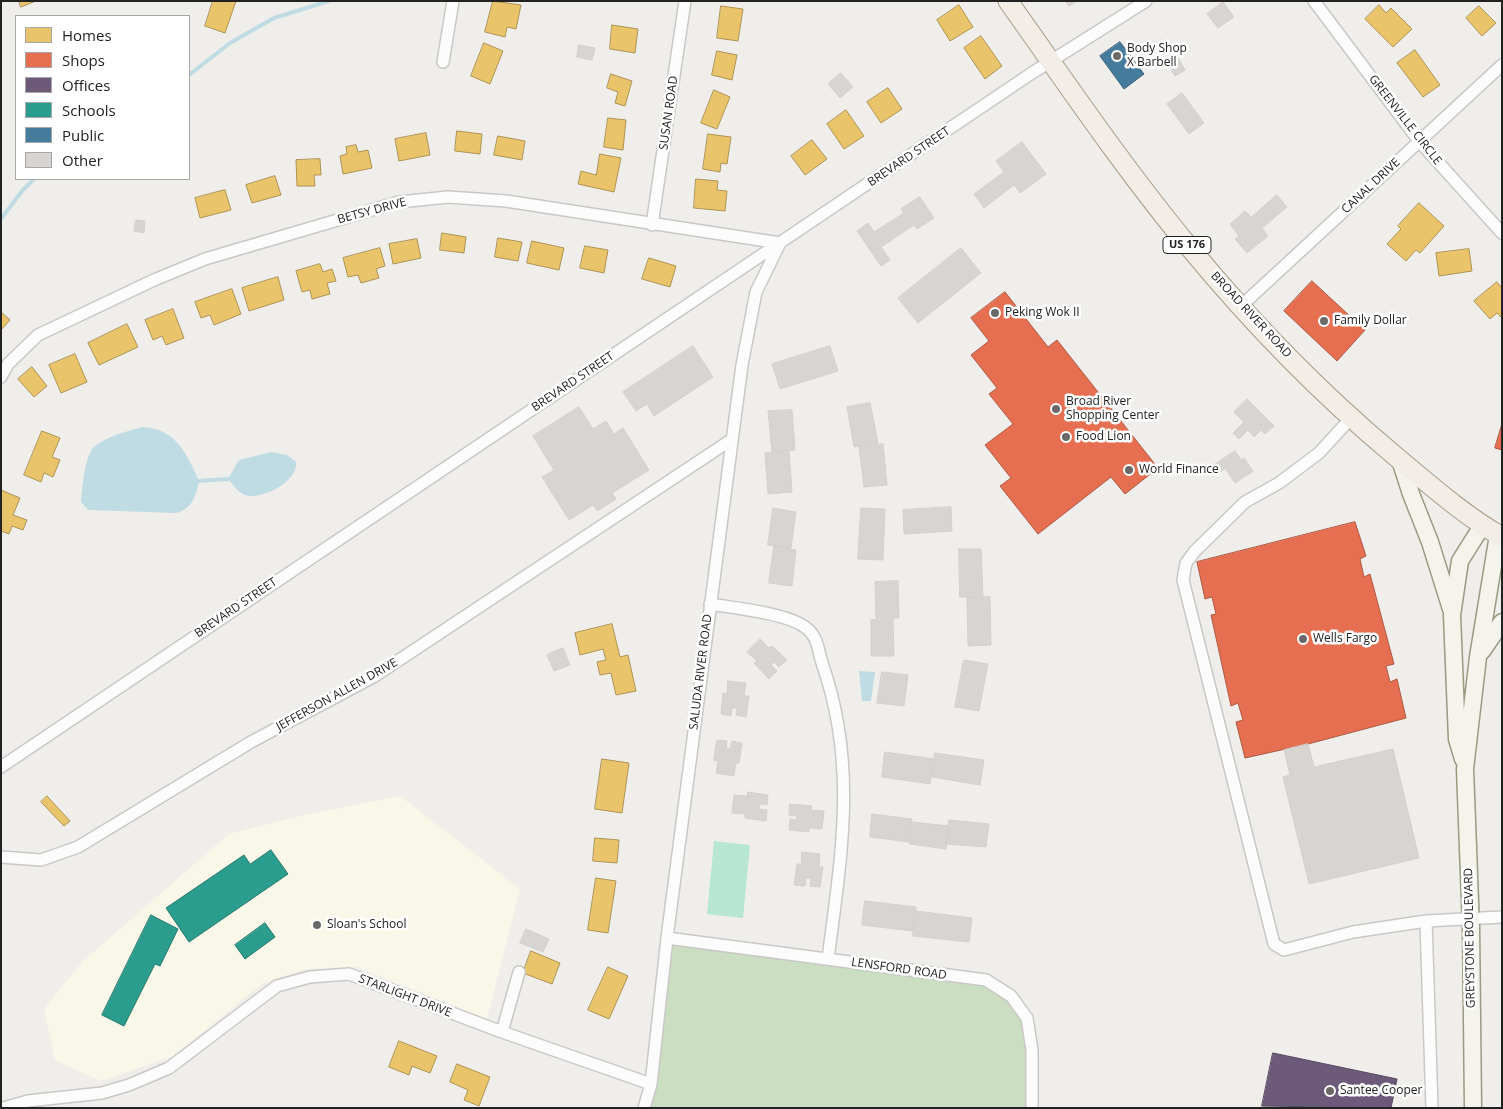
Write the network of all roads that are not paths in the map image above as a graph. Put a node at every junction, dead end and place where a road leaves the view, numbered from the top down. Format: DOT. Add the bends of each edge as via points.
graph roads {
  1 [pos="453,1"];
  2 [pos="685,1"];
  3 [pos="1008,1"];
  4 [pos="1146,1"];
  5 [pos="1314,1"];
  6 [pos="1051,61"];
  7 [pos="443,62"];
  8 [pos="1502,65"];
  9 [pos="1419,141"];
  10 [pos="652,225"];
  11 [pos="1502,232"];
  12 [pos="780,243"];
  13 [pos="1240,307"];
  14 [pos="1,377"];
  15 [pos="1351,418"];
  16 [pos="730,440"];
  17 [pos="1400,460"];
  18 [pos="1494,532"];
  19 [pos="710,604"];
  20 [pos="1452,615"];
  21 [pos="1502,622"];
  22 [pos="1478,657"];
  23 [pos="1,766"];
  24 [pos="1465,769"];
  25 [pos="1,857"];
  26 [pos="1502,917"];
  27 [pos="1470,918"];
  28 [pos="1426,920"];
  29 [pos="667,938"];
  30 [pos="828,960"];
  31 [pos="519,972"];
  32 [pos="502,1032"];
  33 [pos="651,1084"];
  34 [pos="3,1108"];
  35 [pos="644,1108"];
  36 [pos="1032,1108"];
  37 [pos="1432,1108"];
  38 [pos="1473,1108"];
  1 -- 7 [label="street"];
  2 -- 10 [label="street, SUSAN ROAD"];
  3 -- 6 [label="main road, BROAD RIVER ROAD / US 176"];
  4 -- 6 [label="street, BREVARD STREET"];
  5 -- 9 [label="street, GREENVILLE CIRCLE"];
  6 -- 12 [label="street, BREVARD STREET"];
  6 -- 13 [label="main road, BROAD RIVER ROAD / US 176" via="1149,197"];
  8 -- 9 [label="street, CANAL DRIVE"];
  9 -- 11 [label="street, GREENVILLE CIRCLE"];
  9 -- 13 [label="street, CANAL DRIVE"];
  10 -- 12 [label="street, BETSY DRIVE"];
  10 -- 14 [label="street, BETSY DRIVE" via="506,201 448,197 399,202 205,259 154,280 38,335 8,364"];
  12 -- 16 [label="street, SALUDA RIVER ROAD" via="756,292"];
  12 -- 23 [label="street, BREVARD STREET"];
  13 -- 15 [label="main road, BROAD RIVER ROAD / US 176"];
  15 -- 17 [label="main road, BROAD RIVER ROAD / US 176"];
  15 -- 28 [label="street" via="1319,453 1279,483 1245,502 1195,551 1186,563 1183,580 1274,944 1284,950 1353,932"];
  16 -- 19 [label="street, SALUDA RIVER ROAD"];
  16 -- 25 [label="street, JEFFERSON ALLEN DRIVE" via="375,676 251,742 78,847 41,860"];
  17 -- 18 [label="main road, BROAD RIVER ROAD / US 176"];
  17 -- 20 [label="main road"];
  18 -- 20 [label="main road, GREYSTONE BOULEVARD" via="1460,561"];
  18 -- 22 [label="main road, GREYSTONE BOULEVARD"];
  19 -- 29 [label="street, SALUDA RIVER ROAD"];
  19 -- 30 [label="street" via="798,622 812,633 818,644 834,695 842,739 845,799"];
  20 -- 24 [label="main road, GREYSTONE BOULEVARD" via="1457,739"];
  21 -- 22 [label="main road"];
  22 -- 24 [label="main road, GREYSTONE BOULEVARD"];
  24 -- 27 [label="main road, GREYSTONE BOULEVARD"];
  26 -- 27 [label="street"];
  27 -- 28 [label="street"];
  27 -- 38 [label="main road, GREYSTONE BOULEVARD"];
  28 -- 37 [label="street"];
  29 -- 30 [label="street, LENSFORD ROAD"];
  29 -- 33 [label="street, SALUDA RIVER ROAD"];
  30 -- 36 [label="street, LENSFORD ROAD" via="986,980 1011,996 1027,1018 1032,1050"];
  31 -- 32 [label="street"];
  32 -- 33 [label="street, STARLIGHT DRIVE"];
  32 -- 34 [label="street, STARLIGHT DRIVE" via="349,974 310,977 277,986 161,1071 129,1085"];
  33 -- 35 [label="street, SALUDA RIVER ROAD"];
}
